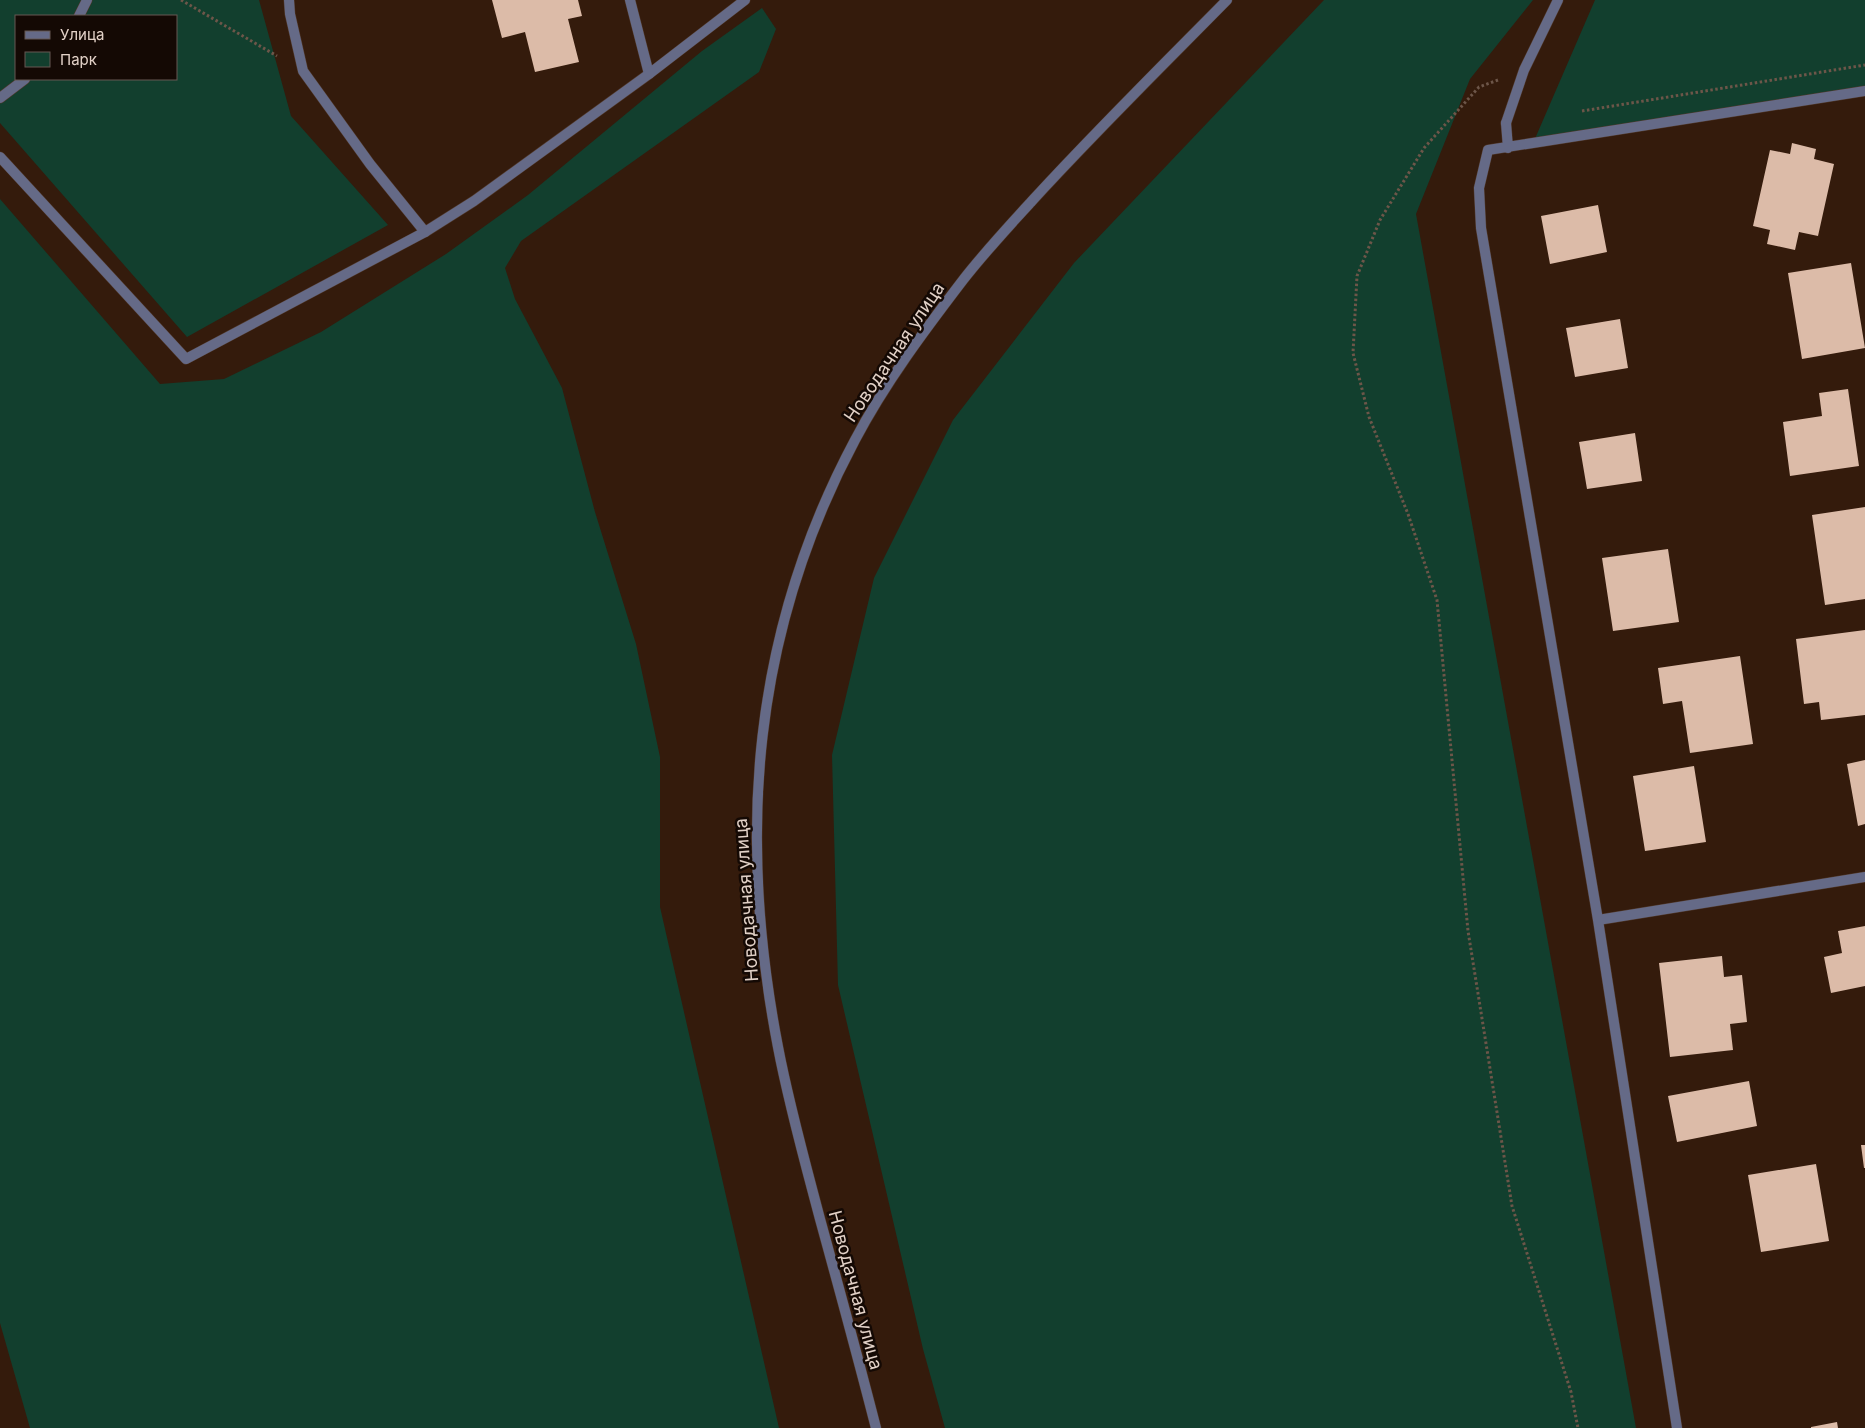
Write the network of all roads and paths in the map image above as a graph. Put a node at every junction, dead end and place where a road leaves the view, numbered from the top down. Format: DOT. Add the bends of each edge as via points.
graph roads {
  1 [pos="87,0"];
  2 [pos="180,0"];
  3 [pos="289,0"];
  4 [pos="630,0"];
  5 [pos="745,0"];
  6 [pos="1227,0"];
  7 [pos="1558,0"];
  8 [pos="80,15"];
  9 [pos="1865,65"];
  10 [pos="1524,70"];
  11 [pos="303,71"];
  12 [pos="649,74"];
  13 [pos="24,80"];
  14 [pos="1865,91"];
  15 [pos="0,98"];
  16 [pos="1574,112"];
  17 [pos="1508,148"];
  18 [pos="0,157"];
  19 [pos="425,232"];
  20 [pos="1865,877"];
  21 [pos="1598,920"];
  22 [pos="876,1428"];
  23 [pos="1578,1428"];
  24 [pos="1677,1428"];
  1 -- 8 [label="street"];
  2 -- 11 [label="path"];
  3 -- 11 [label="street"];
  4 -- 12 [label="street"];
  5 -- 12 [label="street"];
  6 -- 22 [label="street, Новодачная улица" via="1054,177 965,276 923,334 855,439 824,503 801,562 781,631 767,697 755,819 765,969 778,1048 798,1133"];
  7 -- 10 [label="street"];
  9 -- 16 [label="path"];
  10 -- 17 [label="street" via="1506,123"];
  10 -- 23 [label="path" via="1479,88 1424,148 1384,212 1357,276 1353,353 1369,417 1408,514 1437,600 1468,931 1512,1206 1571,1392"];
  11 -- 19 [label="street" via="370,164"];
  12 -- 19 [label="street" via="474,201"];
  13 -- 15 [label="street"];
  14 -- 17 [label="street"];
  17 -- 21 [label="street" via="1488,150 1479,188 1481,228"];
  18 -- 19 [label="street" via="186,359"];
  20 -- 21 [label="street"];
  21 -- 24 [label="street"];
}
